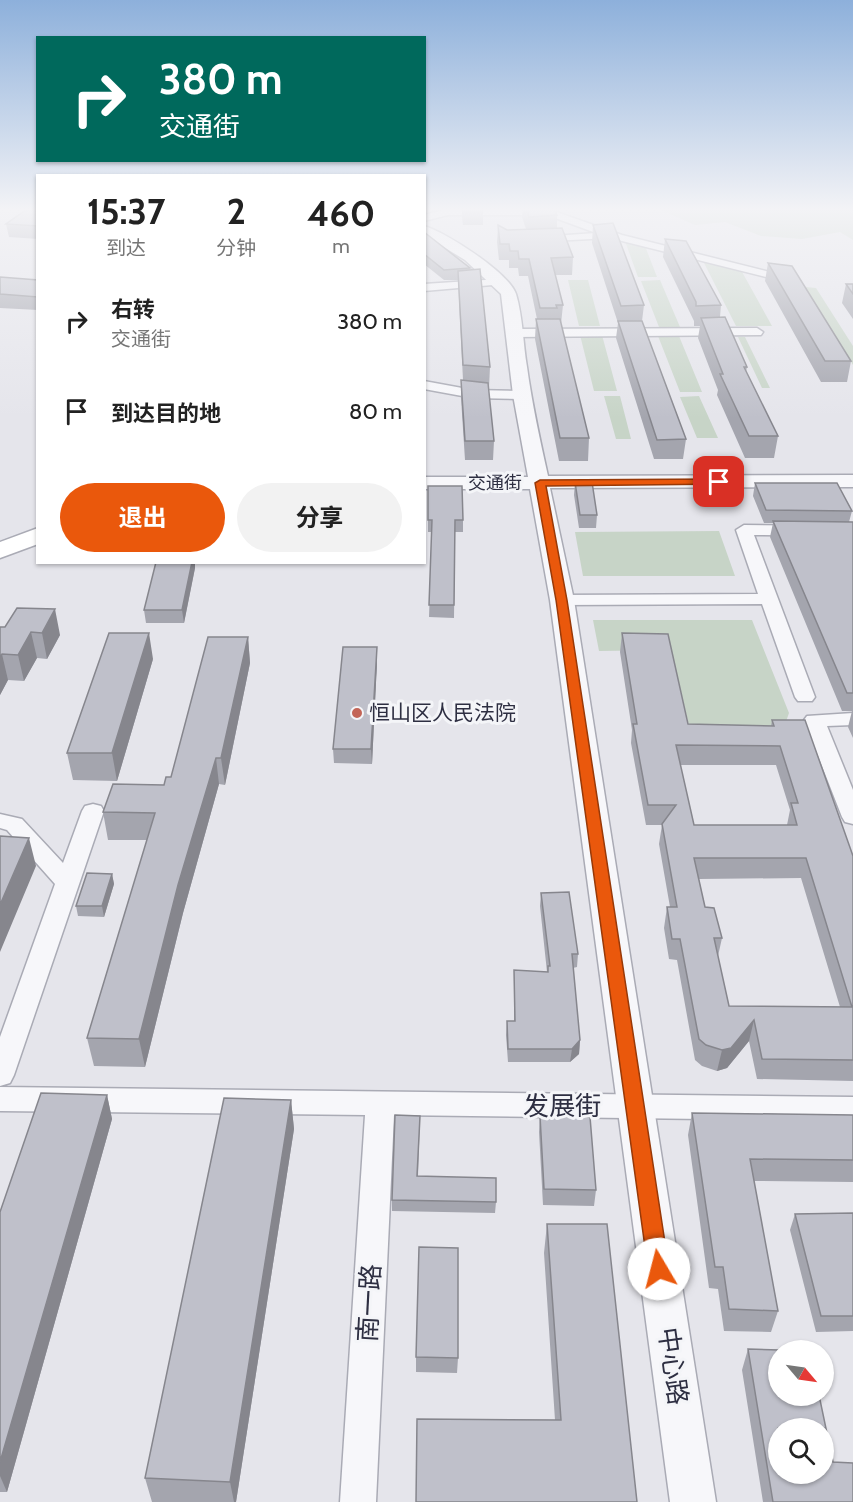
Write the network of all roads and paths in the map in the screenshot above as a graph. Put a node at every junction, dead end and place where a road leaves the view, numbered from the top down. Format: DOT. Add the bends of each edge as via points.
graph roads {
  1 [pos="494,277"];
  2 [pos="779,277"];
  3 [pos="795,281"];
  4 [pos="500,282"];
  5 [pos="426,288"];
  6 [pos="757,332"];
  7 [pos="514,333"];
  8 [pos="426,385"];
  9 [pos="522,396"];
  10 [pos="853,481"];
  11 [pos="426,483"];
  12 [pos="540,483"];
  13 [pos="853,531"];
  14 [pos="36,534"];
  15 [pos="0,549"];
  16 [pos="769,599"];
  17 [pos="562,600"];
  18 [pos="805,697"];
  19 [pos="853,719"];
  20 [pos="93,811"];
  21 [pos="853,817"];
  22 [pos="0,821"];
  23 [pos="68,883"];
  24 [pos="0,1076"];
  25 [pos="0,1099"];
  26 [pos="380,1104"];
  27 [pos="635,1106"];
  28 [pos="853,1109"];
  29 [pos="358,1502"];
  30 [pos="693,1502"];
  1 -- 4 [label="street"];
  2 -- 3 [label="street"];
  4 -- 5 [label="street"];
  4 -- 7 [label="street, 中心路" via="508,293"];
  6 -- 7 [label="street"];
  7 -- 9 [label="street, 中心路"];
  8 -- 9 [label="street" via="473,394"];
  9 -- 12 [label="street, 中心路"];
  10 -- 12 [label="street, 交通街"];
  11 -- 12 [label="street, 交通街"];
  12 -- 17 [label="street, 中心路"];
  13 -- 16 [label="street" via="744,530"];
  14 -- 15 [label="main road"];
  16 -- 17 [label="street"];
  16 -- 18 [label="street"];
  17 -- 27 [label="street, 中心路"];
  19 -- 21 [label="street" via="814,720"];
  20 -- 23 [label="street"];
  22 -- 23 [label="street" via="14,824"];
  23 -- 24 [label="street"];
  25 -- 26 [label="street, 发展街"];
  26 -- 27 [label="street, 发展街"];
  26 -- 29 [label="street, 南一路"];
  27 -- 28 [label="street, 发展街"];
  27 -- 30 [label="street, 中心路"];
}
